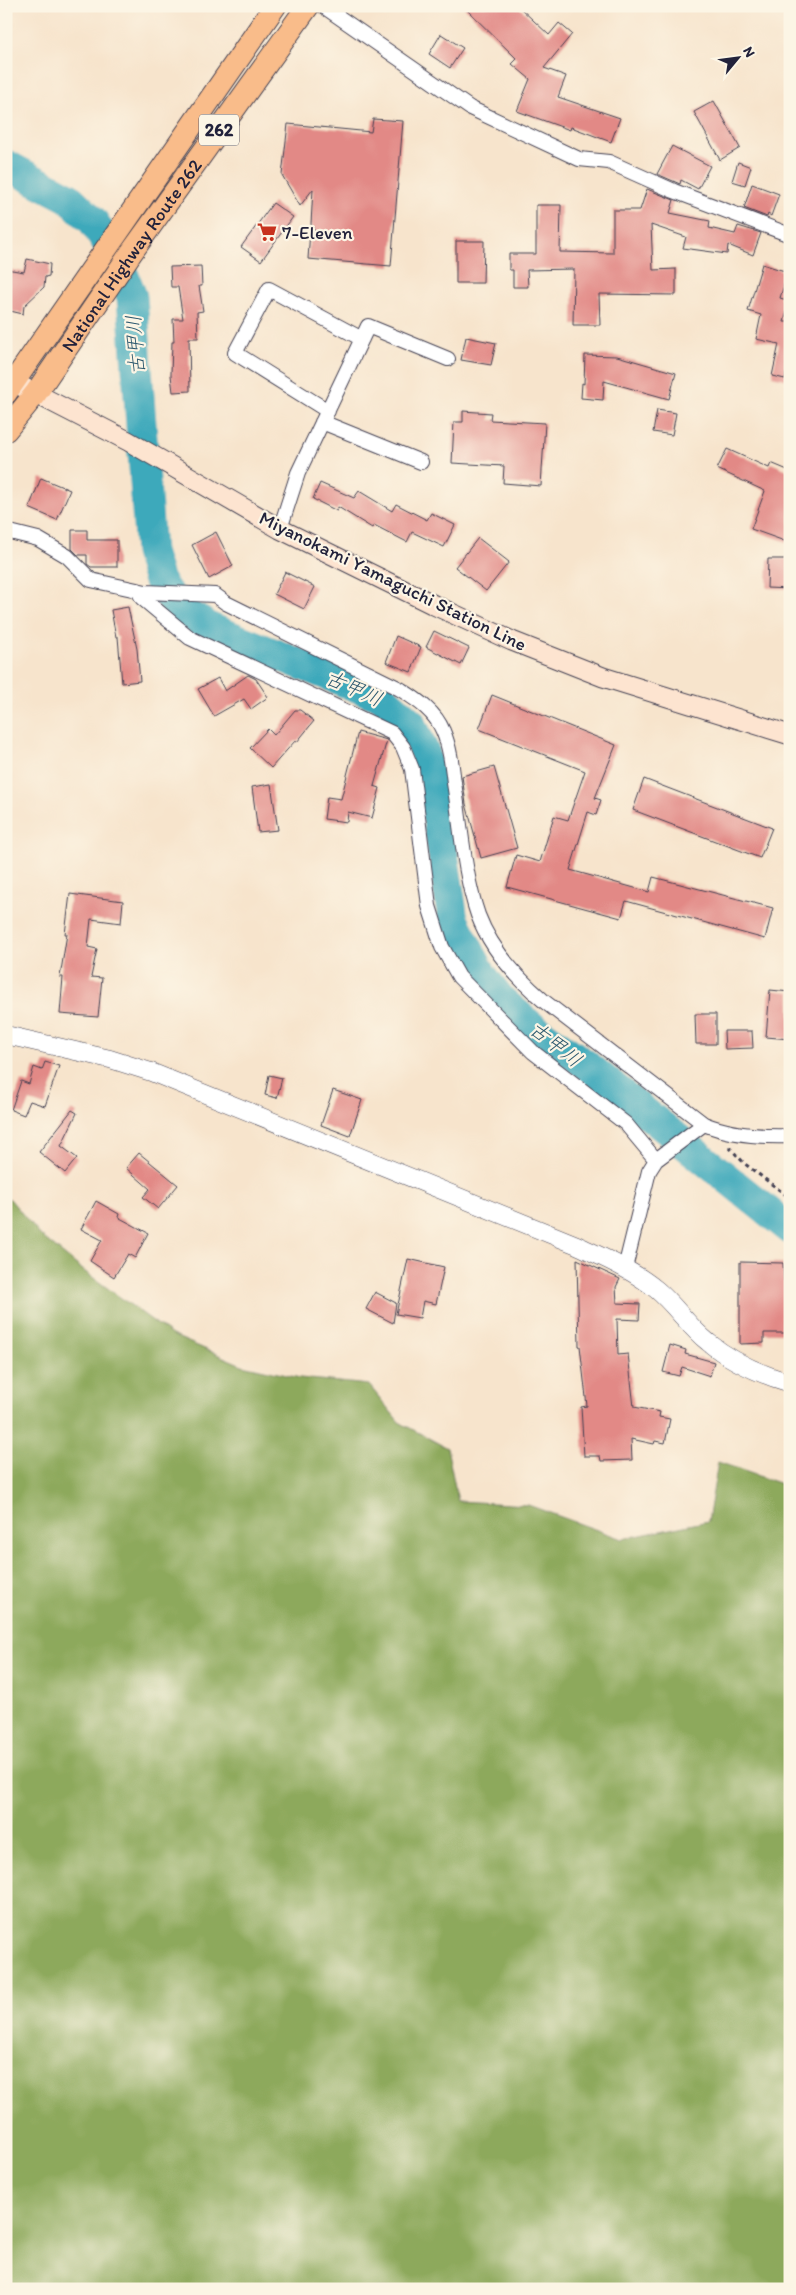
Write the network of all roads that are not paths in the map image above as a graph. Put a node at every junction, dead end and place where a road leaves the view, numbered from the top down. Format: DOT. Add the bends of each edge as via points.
graph roads {
  1 [pos="275,6"];
  2 [pos="308,6"];
  3 [pos="324,6"];
  4 [pos="790,235"];
  5 [pos="362,339"];
  6 [pos="448,358"];
  7 [pos="9,385"];
  8 [pos="36,393"];
  9 [pos="325,417"];
  10 [pos="6,430"];
  11 [pos="421,462"];
  12 [pos="280,529"];
  13 [pos="6,531"];
  14 [pos="142,591"];
  15 [pos="790,735"];
  16 [pos="6,1035"];
  17 [pos="700,1127"];
  18 [pos="790,1136"];
  19 [pos="656,1160"];
  20 [pos="625,1268"];
  21 [pos="790,1383"];
  1 -- 7 [label="highway, National Highway Route 262 / 262"];
  2 -- 8 [label="highway, National Highway Route 262 / 262" via="131,253"];
  3 -- 4 [label="street" via="470,108 579,159 609,162 674,191"];
  5 -- 6 [label="street" via="368,326"];
  5 -- 9 [label="street"];
  5 -- 9 [label="street" via="269,289 235,353"];
  7 -- 8 [label="main road, Miyanokami Yamaguchi Station Line"];
  8 -- 10 [label="highway, National Highway Route 262 / 262"];
  8 -- 12 [label="main road, Miyanokami Yamaguchi Station Line" via="170,464"];
  9 -- 11 [label="street"];
  9 -- 12 [label="street" via="298,473"];
  12 -- 15 [label="main road, Miyanokami Yamaguchi Station Line" via="512,641 603,676"];
  13 -- 14 [label="street" via="38,538 67,556 91,580"];
  14 -- 17 [label="street" via="215,595 400,689 426,706 443,730 451,759 471,888 478,916 497,951 522,982 545,1002"];
  14 -- 19 [label="street" via="142,598 190,638 392,733 403,747 412,768 429,906 442,947 460,977 533,1052 626,1124"];
  16 -- 20 [label="street" via="151,1072 577,1245"];
  17 -- 18 [label="street" via="767,1137"];
  17 -- 19 [label="street"];
  19 -- 20 [label="street" via="649,1171"];
  20 -- 21 [label="street" via="657,1290 708,1342 743,1365"];
}
